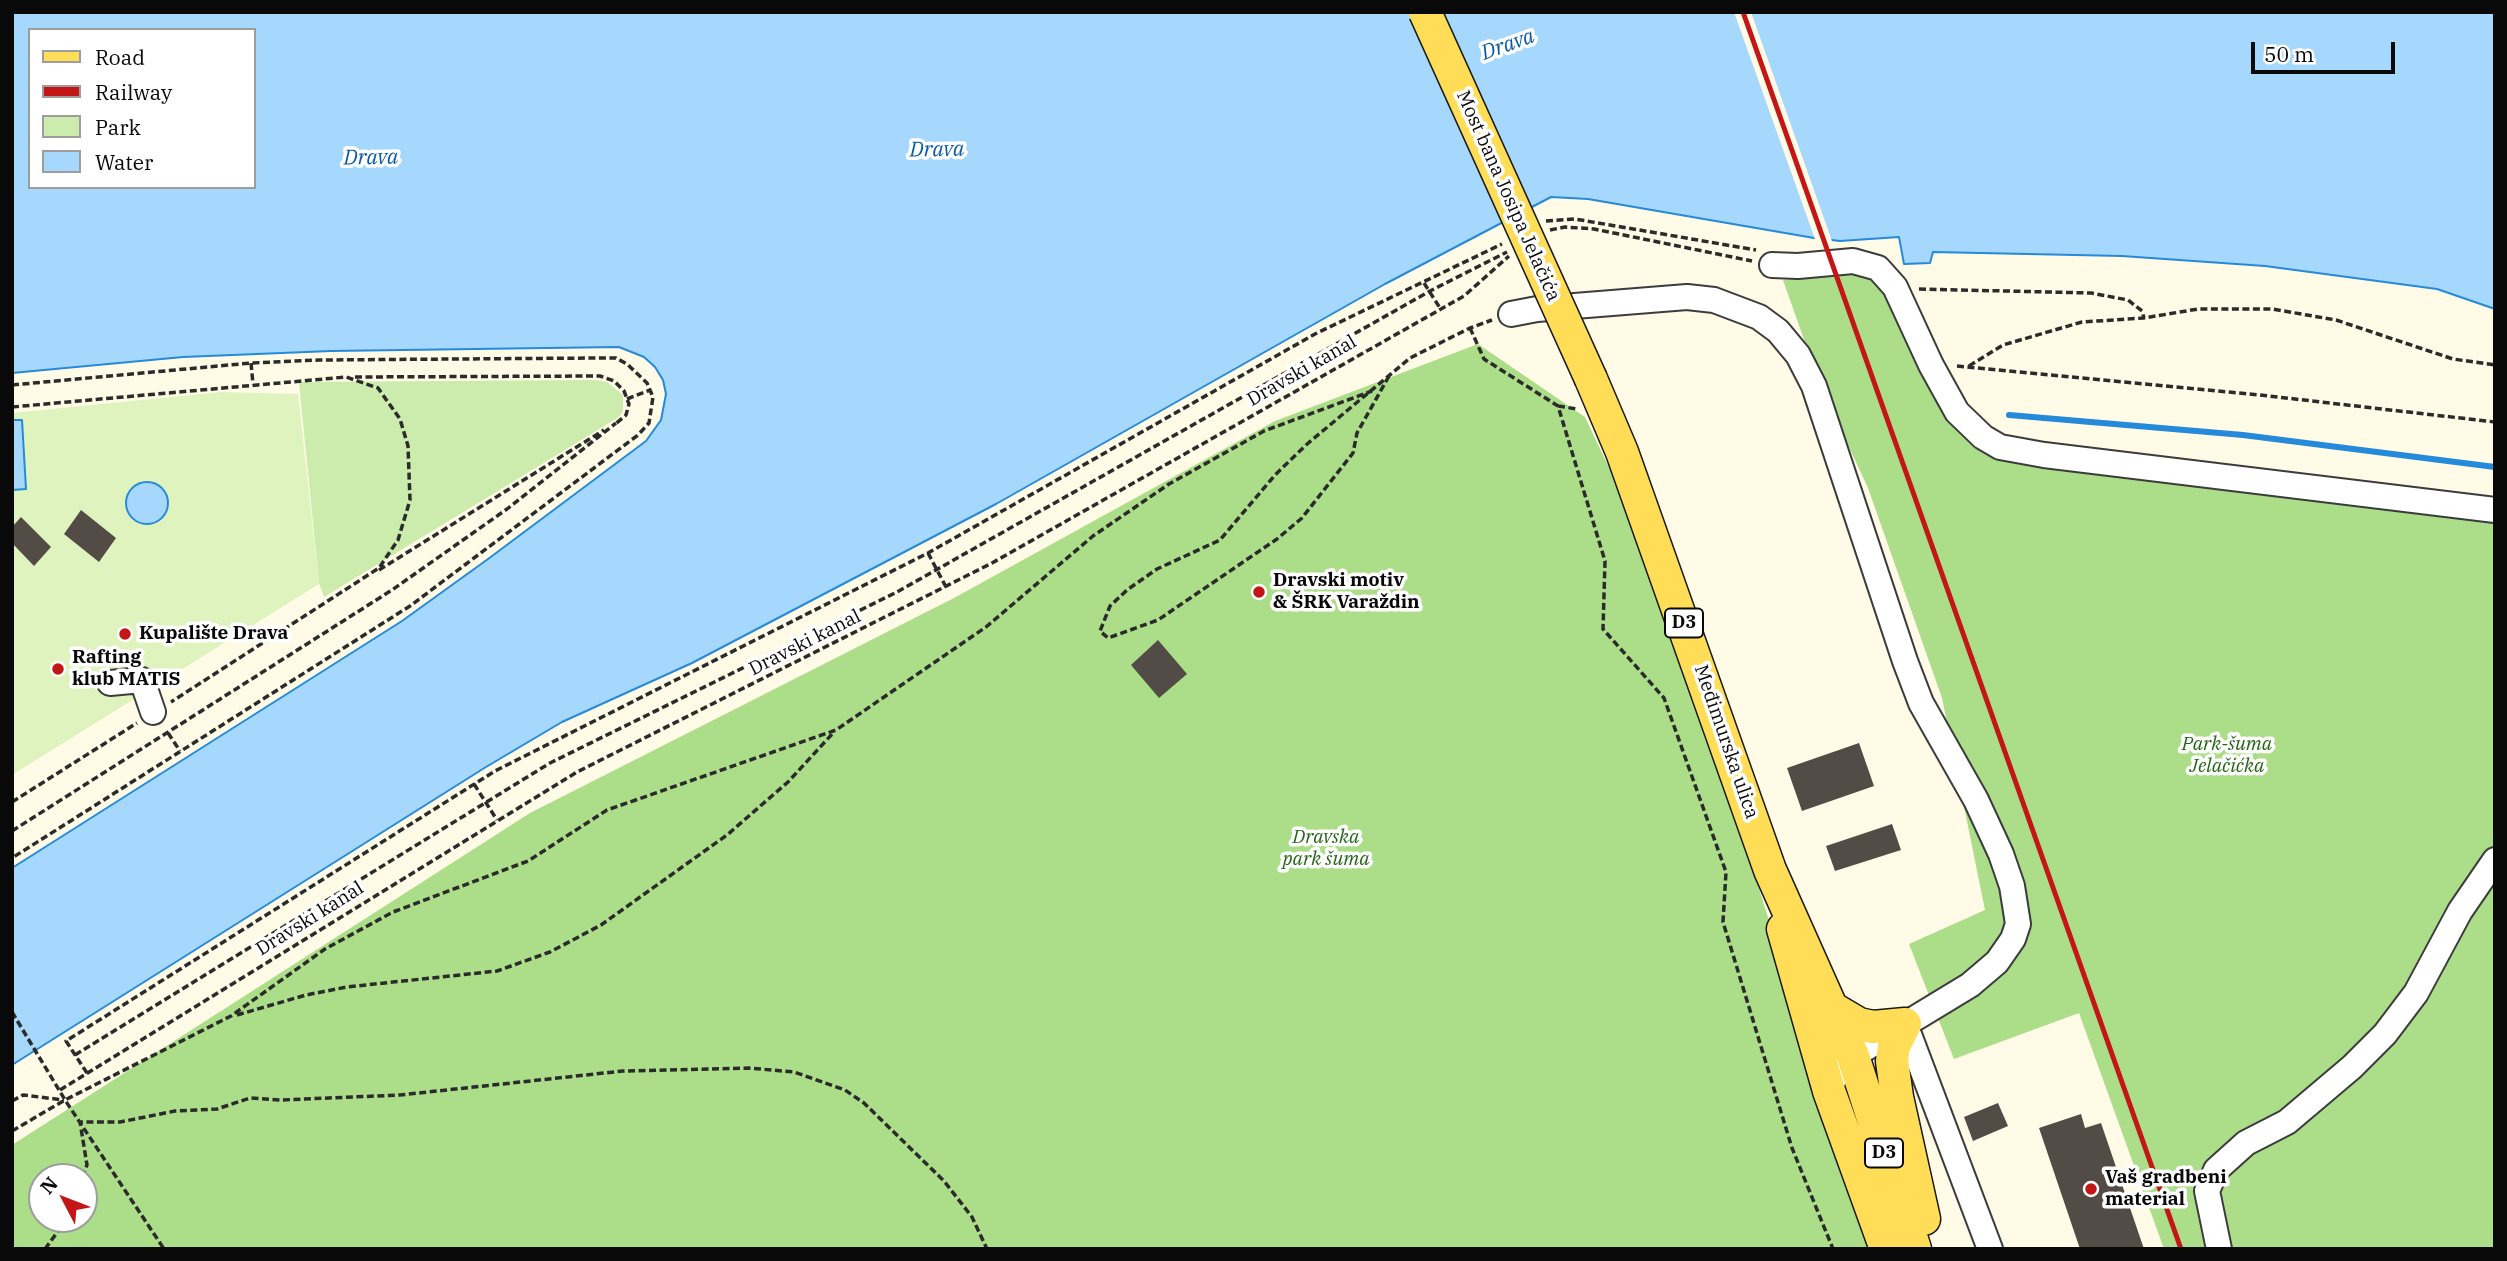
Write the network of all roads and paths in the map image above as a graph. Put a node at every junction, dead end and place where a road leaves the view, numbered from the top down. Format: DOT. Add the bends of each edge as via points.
graph roads {
  1 [pos="1425,12"];
  2 [pos="1594,222"];
  3 [pos="1536,226"];
  4 [pos="1594,229"];
  5 [pos="1543,231"];
  6 [pos="1511,239"];
  7 [pos="1765,257"];
  8 [pos="1424,283"];
  9 [pos="1914,289"];
  10 [pos="1430,291"];
  11 [pos="1440,309"];
  12 [pos="1511,314"];
  13 [pos="2144,318"];
  14 [pos="1470,328"];
  15 [pos="251,363"];
  16 [pos="2495,365"];
  17 [pos="1389,376"];
  18 [pos="346,377"];
  19 [pos="1591,379"];
  20 [pos="253,384"];
  21 [pos="12,385"];
  22 [pos="650,390"];
  23 [pos="1373,391"];
  24 [pos="627,399"];
  25 [pos="1558,406"];
  26 [pos="12,407"];
  27 [pos="1583,410"];
  28 [pos="2495,422"];
  29 [pos="616,423"];
  30 [pos="2495,510"];
  31 [pos="928,553"];
  32 [pos="937,569"];
  33 [pos="365,579"];
  34 [pos="946,587"];
  35 [pos="110,683"];
  36 [pos="153,712"];
  37 [pos="836,730"];
  38 [pos="168,733"];
  39 [pos="180,751"];
  40 [pos="474,784"];
  41 [pos="12,802"];
  42 [pos="486,803"];
  43 [pos="497,820"];
  44 [pos="12,831"];
  45 [pos="12,859"];
  46 [pos="2495,860"];
  47 [pos="1770,870"];
  48 [pos="1832,1008"];
  49 [pos="12,1012"];
  50 [pos="231,1016"];
  51 [pos="1905,1024"];
  52 [pos="75,1055"];
  53 [pos="1853,1056"];
  54 [pos="87,1073"];
  55 [pos="58,1088"];
  56 [pos="1829,1091"];
  57 [pos="65,1100"];
  58 [pos="12,1101"];
  59 [pos="80,1122"];
  60 [pos="12,1131"];
  61 [pos="86,1163"];
  62 [pos="57,1233"];
  63 [pos="45,1249"];
  64 [pos="164,1249"];
  65 [pos="987,1249"];
  66 [pos="1833,1249"];
  67 [pos="1886,1249"];
  68 [pos="1915,1249"];
  69 [pos="1924,1249"];
  70 [pos="1990,1249"];
  71 [pos="2219,1249"];
  1 -- 19 [label="main road, Most bana Josipa Jelačića / D3, bridge"];
  2 -- 3 [label="path" via="1562,218"];
  2 -- 4 [label="path"];
  2 -- 7 [label="path"];
  4 -- 5 [label="path"];
  4 -- 7 [label="path"];
  6 -- 8 [label="path"];
  7 -- 30 [label="street" via="1798,266 1853,261 1878,268 1895,286 1957,412 1983,438 2000,447"];
  8 -- 10 [label="path"];
  8 -- 31 [label="path" via="1315,334"];
  9 -- 13 [label="path" via="2102,294 2136,303"];
  10 -- 11 [label="path"];
  10 -- 11 [label="path, Dravski kanal" via="1514,250 1475,288"];
  10 -- 32 [label="path"];
  11 -- 34 [label="path, Dravski kanal"];
  12 -- 14 [label="path"];
  12 -- 51 [label="street" via="1687,297 1714,300 1759,317 1778,331 1807,370 1921,703 1976,800 2001,854 2017,908 2013,939 1997,962 1970,985"];
  13 -- 16 [label="path" via="2198,309 2272,309 2336,320 2453,359"];
  13 -- 28 [label="path" via="2082,322 2030,335 1983,354 1967,367"];
  14 -- 17 [label="path" via="1410,358"];
  14 -- 25 [label="path" via="1483,359"];
  15 -- 20 [label="path"];
  15 -- 21 [label="path"];
  15 -- 22 [label="path" via="615,358 638,371"];
  17 -- 23 [label="path"];
  17 -- 23 [label="path" via="1357,433 1353,453 1302,518 1158,620 1108,638 1100,631 1110,606 1127,590 1157,569 1220,540 1298,452"];
  18 -- 20 [label="path"];
  18 -- 24 [label="path" via="600,376 614,381"];
  18 -- 33 [label="path" via="368,383 386,396 400,419 410,458 412,486 403,525 390,553"];
  19 -- 47 [label="main road, Međimurska ulica / D3" via="1636,490"];
  20 -- 26 [label="path"];
  22 -- 24 [label="path"];
  22 -- 39 [label="path" via="653,411 638,435 410,606"];
  23 -- 37 [label="path" via="1264,431 1169,484 1093,536 986,627"];
  24 -- 29 [label="path" via="626,415"];
  25 -- 27 [label="path"];
  25 -- 66 [label="path" via="1605,561 1603,629 1664,698 1727,872 1723,922 1792,1147"];
  29 -- 33 [label="path"];
  29 -- 38 [label="path" via="507,509 392,590"];
  31 -- 32 [label="path"];
  31 -- 40 [label="path" via="544,744"];
  32 -- 34 [label="path"];
  32 -- 42 [label="path" via="550,764"];
  33 -- 36 [label="path"];
  34 -- 43 [label="path, Dravski kanal" via="577,772"];
  35 -- 36 [label="street" via="142,680"];
  36 -- 38 [label="path"];
  36 -- 41 [label="path"];
  37 -- 50 [label="path" via="607,810 528,861 393,912 325,950"];
  37 -- 50 [label="path" via="788,782 727,835 600,925 550,952 496,971 347,987"];
  38 -- 39 [label="path"];
  38 -- 44 [label="path"];
  39 -- 45 [label="path"];
  40 -- 42 [label="path"];
  40 -- 52 [label="path" via="66,1041"];
  42 -- 43 [label="path"];
  42 -- 52 [label="path"];
  43 -- 54 [label="path, Dravski kanal"];
  46 -- 71 [label="street" via="2465,901 2416,993 2385,1034 2287,1122 2246,1143 2216,1170 2207,1191"];
  47 -- 48 [label="main road, Međimurska ulica / D3"];
  47 -- 56 [label="main road, Međimurska ulica / D3" via="1796,981"];
  48 -- 51 [label="main road" via="1873,1027"];
  48 -- 53 [label="main road, Međimurska ulica / D3"];
  49 -- 55 [label="path"];
  50 -- 57 [label="path"];
  51 -- 53 [label="street"];
  51 -- 69 [label="main road" via="1892,1060 1924,1220"];
  51 -- 70 [label="street"];
  52 -- 54 [label="path"];
  53 -- 56 [label="street"];
  53 -- 68 [label="main road, Međimurska ulica / D3"];
  54 -- 55 [label="path, Dravski kanal"];
  55 -- 57 [label="path"];
  56 -- 67 [label="main road, Međimurska ulica / D3"];
  57 -- 58 [label="path" via="23,1095"];
  57 -- 59 [label="path"];
  57 -- 60 [label="path"];
  59 -- 61 [label="path"];
  59 -- 64 [label="path"];
  59 -- 65 [label="path" via="120,1122 175,1111 217,1109 250,1098 400,1094 623,1071 749,1068 794,1072 845,1090 864,1103 944,1181 972,1217"];
  62 -- 63 [label="path"];
}
